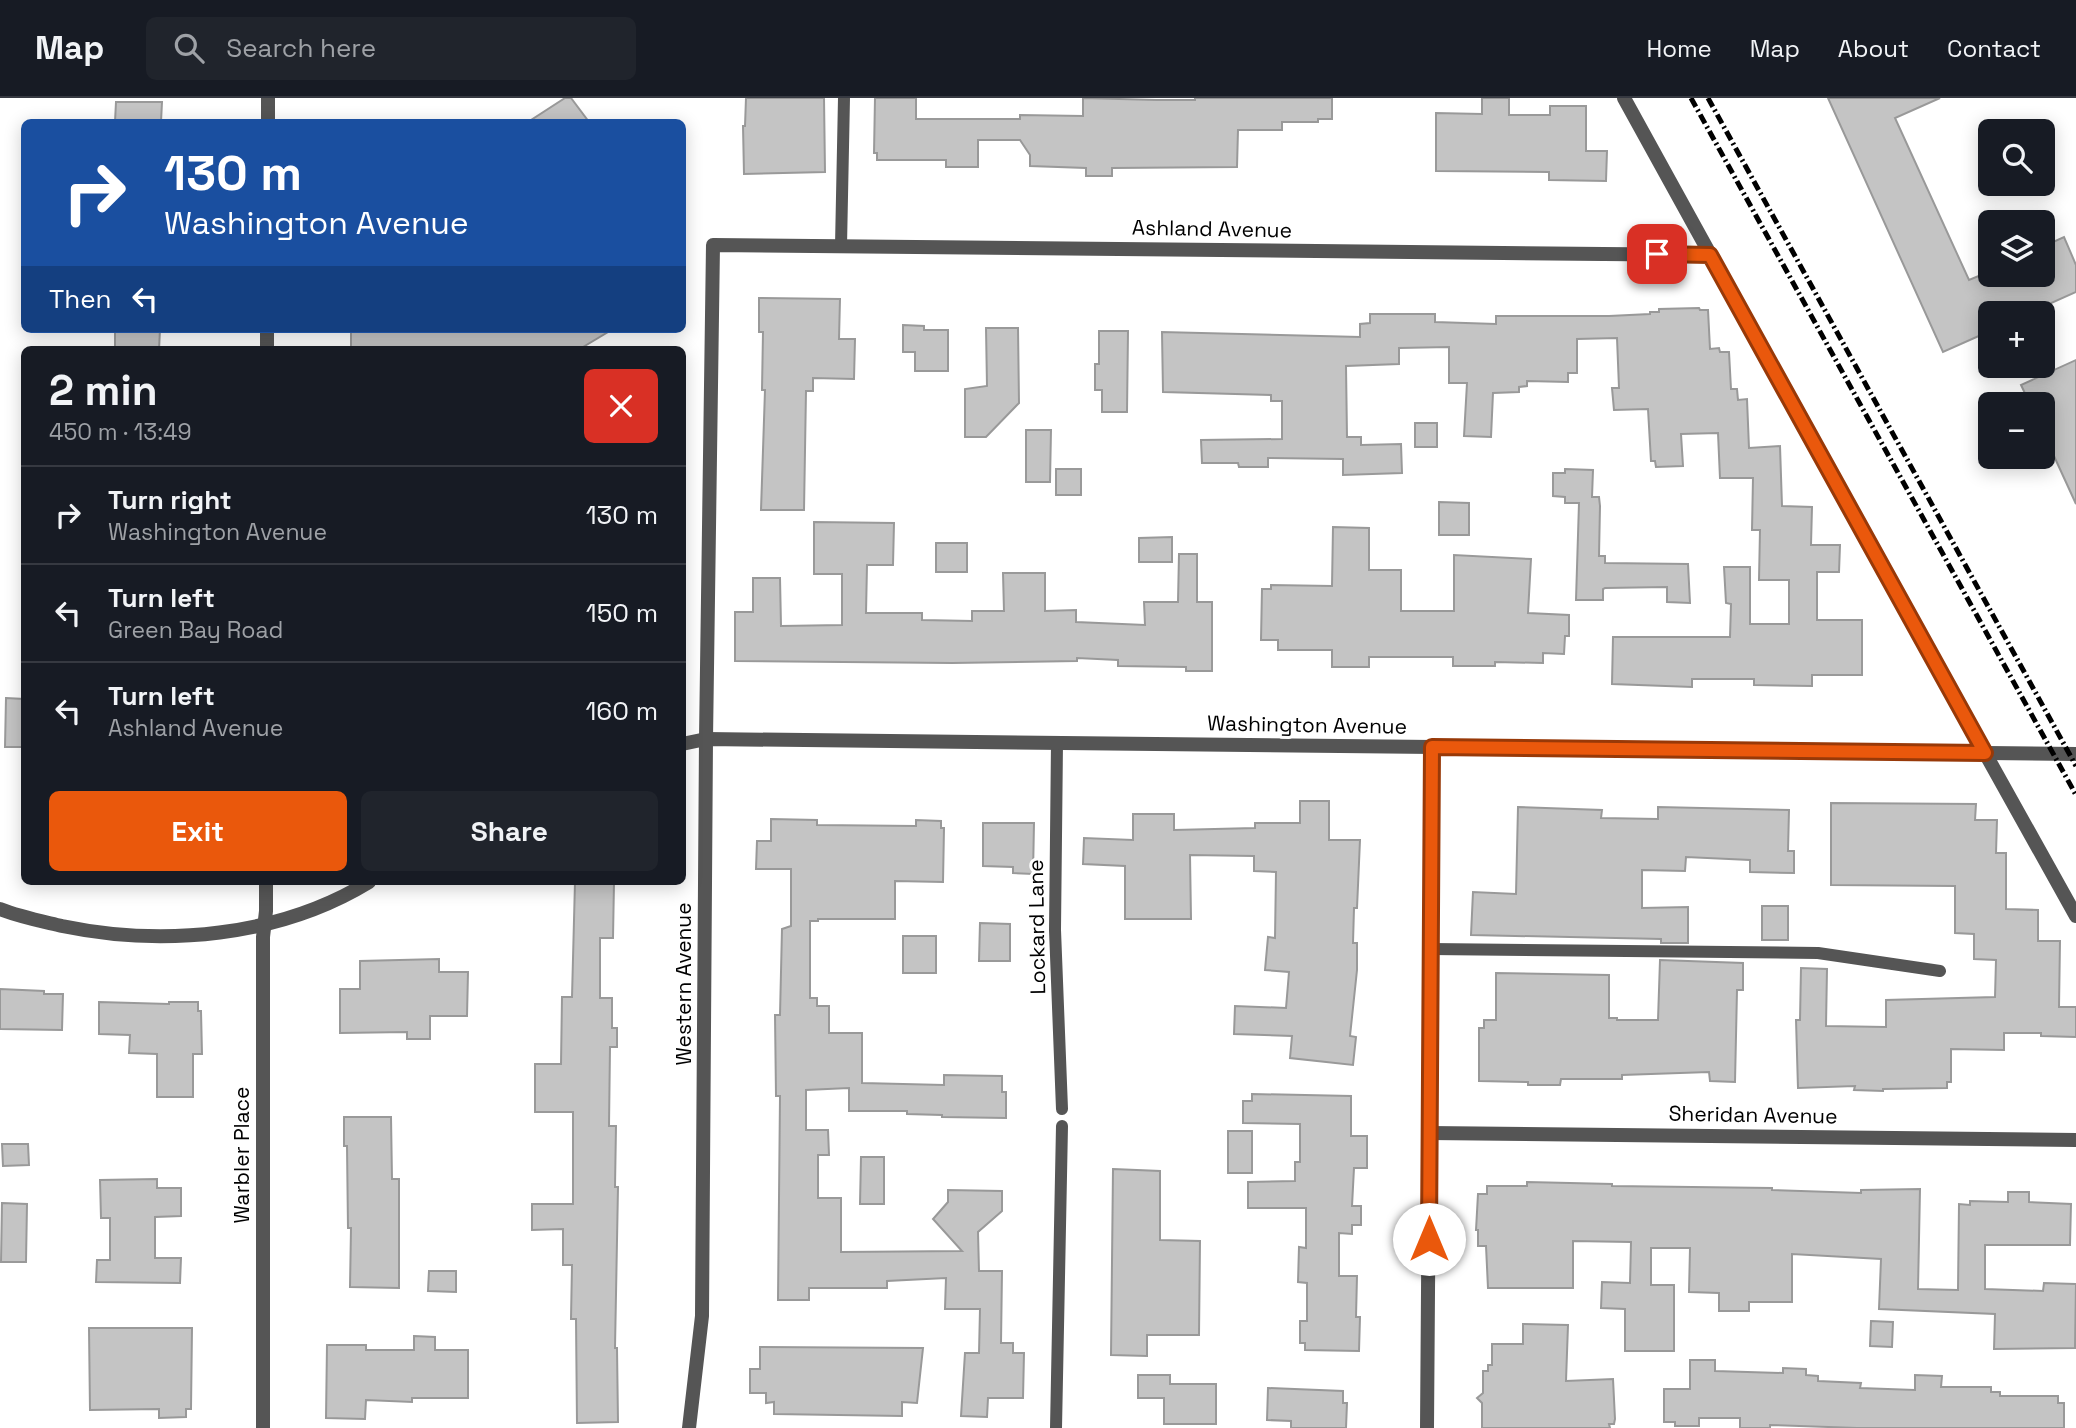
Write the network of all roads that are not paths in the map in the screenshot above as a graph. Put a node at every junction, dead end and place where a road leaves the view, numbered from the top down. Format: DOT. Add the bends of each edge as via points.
graph roads {
  1 [pos="268,98"];
  2 [pos="844,98"];
  3 [pos="1624,98"];
  4 [pos="268,119"];
  5 [pos="713,245"];
  6 [pos="841,246"];
  7 [pos="1710,255"];
  8 [pos="706,739"];
  9 [pos="686,743"];
  10 [pos="1057,743"];
  11 [pos="1432,747"];
  12 [pos="1985,753"];
  13 [pos="2076,754"];
  14 [pos="267,885"];
  15 [pos="363,885"];
  16 [pos="0,909"];
  17 [pos="2076,916"];
  18 [pos="265,923"];
  19 [pos="1430,949"];
  20 [pos="1940,971"];
  21 [pos="1062,1110"];
  22 [pos="1062,1126"];
  23 [pos="1429,1133"];
  24 [pos="2076,1140"];
  25 [pos="263,1428"];
  26 [pos="689,1428"];
  27 [pos="1056,1428"];
  28 [pos="1427,1428"];
  1 -- 4 [label="street"];
  2 -- 6 [label="lane"];
  3 -- 7 [label="street"];
  5 -- 6 [label="street, Ashland Avenue"];
  5 -- 8 [label="street, Western Avenue"];
  6 -- 7 [label="street, Ashland Avenue"];
  7 -- 12 [label="street"];
  8 -- 9 [label="street, Washington Avenue"];
  8 -- 10 [label="street, Washington Avenue"];
  8 -- 26 [label="street, Western Avenue" via="702,1316"];
  10 -- 11 [label="street, Washington Avenue"];
  10 -- 21 [label="lane, Lockard Lane" via="1055,930"];
  11 -- 12 [label="street, Washington Avenue"];
  11 -- 19 [label="street"];
  12 -- 13 [label="street, Washington Avenue"];
  12 -- 17 [label="street"];
  14 -- 18 [label="street, Warbler Place"];
  15 -- 18 [label="street" via="310,910"];
  16 -- 18 [label="street" via="85,931 135,937 197,935"];
  18 -- 25 [label="street, Warbler Place"];
  19 -- 20 [label="lane" via="1818,953"];
  19 -- 23 [label="street"];
  22 -- 27 [label="lane"];
  23 -- 24 [label="street, Sheridan Avenue"];
  23 -- 28 [label="street"];
}
